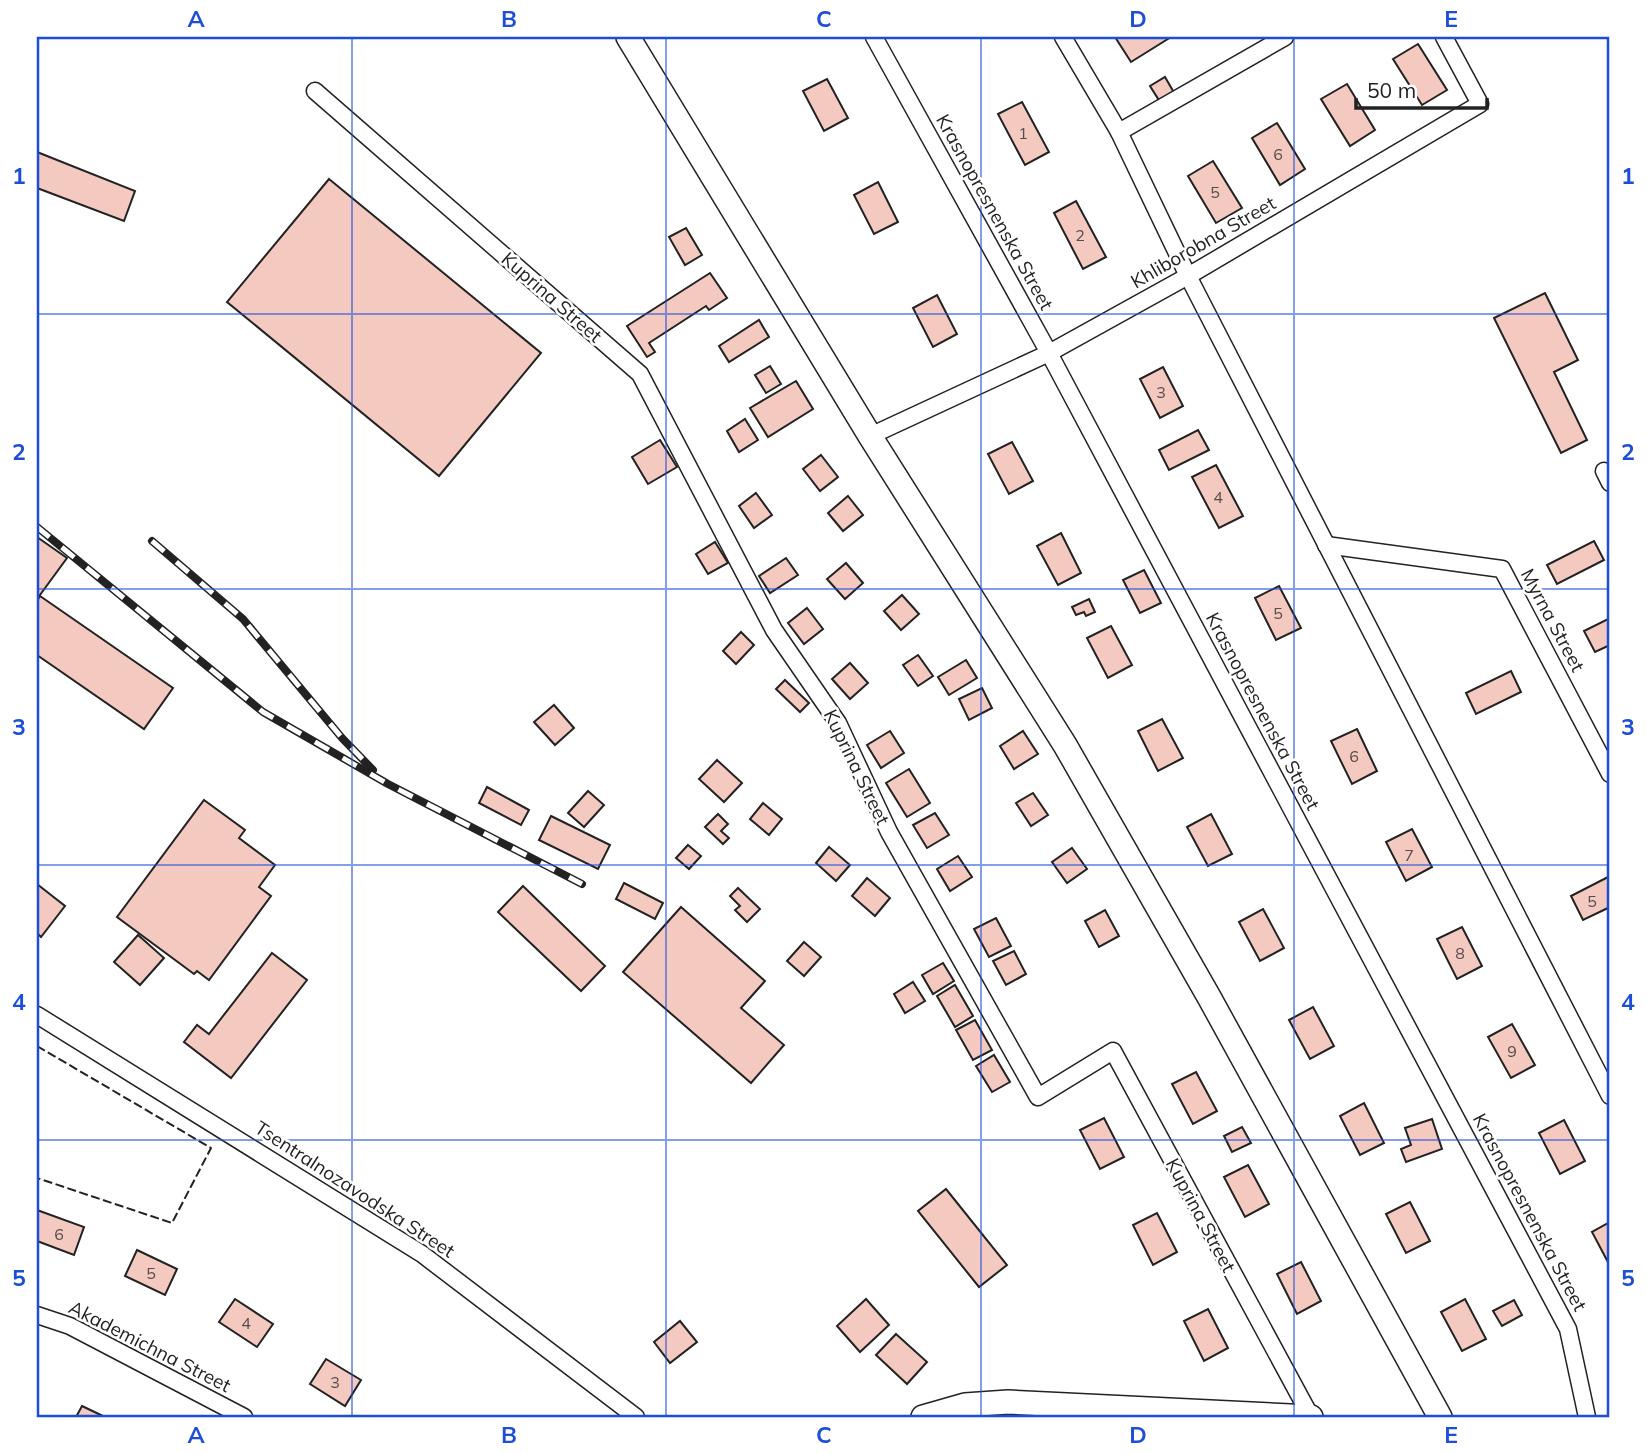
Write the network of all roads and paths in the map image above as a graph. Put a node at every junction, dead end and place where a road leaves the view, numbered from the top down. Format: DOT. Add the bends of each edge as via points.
graph roads {
  1 [pos="628,37"];
  2 [pos="874,37"];
  3 [pos="1063,37"];
  4 [pos="1285,37"];
  5 [pos="1444,37"];
  6 [pos="315,92"];
  7 [pos="1118,132"];
  8 [pos="1188,276"];
  9 [pos="1049,353"];
  10 [pos="870,436"];
  11 [pos="1326,545"];
  12 [pos="1610,774"];
  13 [pos="37,1015"];
  14 [pos="1610,1096"];
  15 [pos="37,1315"];
  16 [pos="1097,1412"];
  17 [pos="244,1417"];
  18 [pos="636,1417"];
  19 [pos="923,1417"];
  20 [pos="1311,1417"];
  21 [pos="1440,1417"];
  22 [pos="1587,1417"];
  1 -- 10 [label="main road"];
  2 -- 9 [label="street, Krasnopresnenska Street"];
  3 -- 7 [label="street"];
  4 -- 7 [label="street"];
  5 -- 8 [label="street, Khliborobna Street" via="1480,104"];
  6 -- 20 [label="street, Kuprina Street" via="640,374 774,629 838,723 889,832 1038,1097 1113,1051"];
  7 -- 8 [label="street"];
  8 -- 9 [label="street, Khliborobna Street"];
  8 -- 11 [label="street"];
  9 -- 10 [label="street, Khliborobna Street"];
  9 -- 22 [label="street, Krasnopresnenska Street" via="1568,1329"];
  10 -- 21 [label="main road" via="1065,745"];
  11 -- 12 [label="street, Myrna Street" via="1502,569"];
  11 -- 14 [label="street"];
  13 -- 18 [label="street, Tsentralnozavodska Street" via="422,1254"];
  15 -- 17 [label="street, Akademichna Street" via="70,1326"];
  16 -- 19 [label="main road" via="1008,1402 965,1405"];
  16 -- 20 [label="main road"];
}
